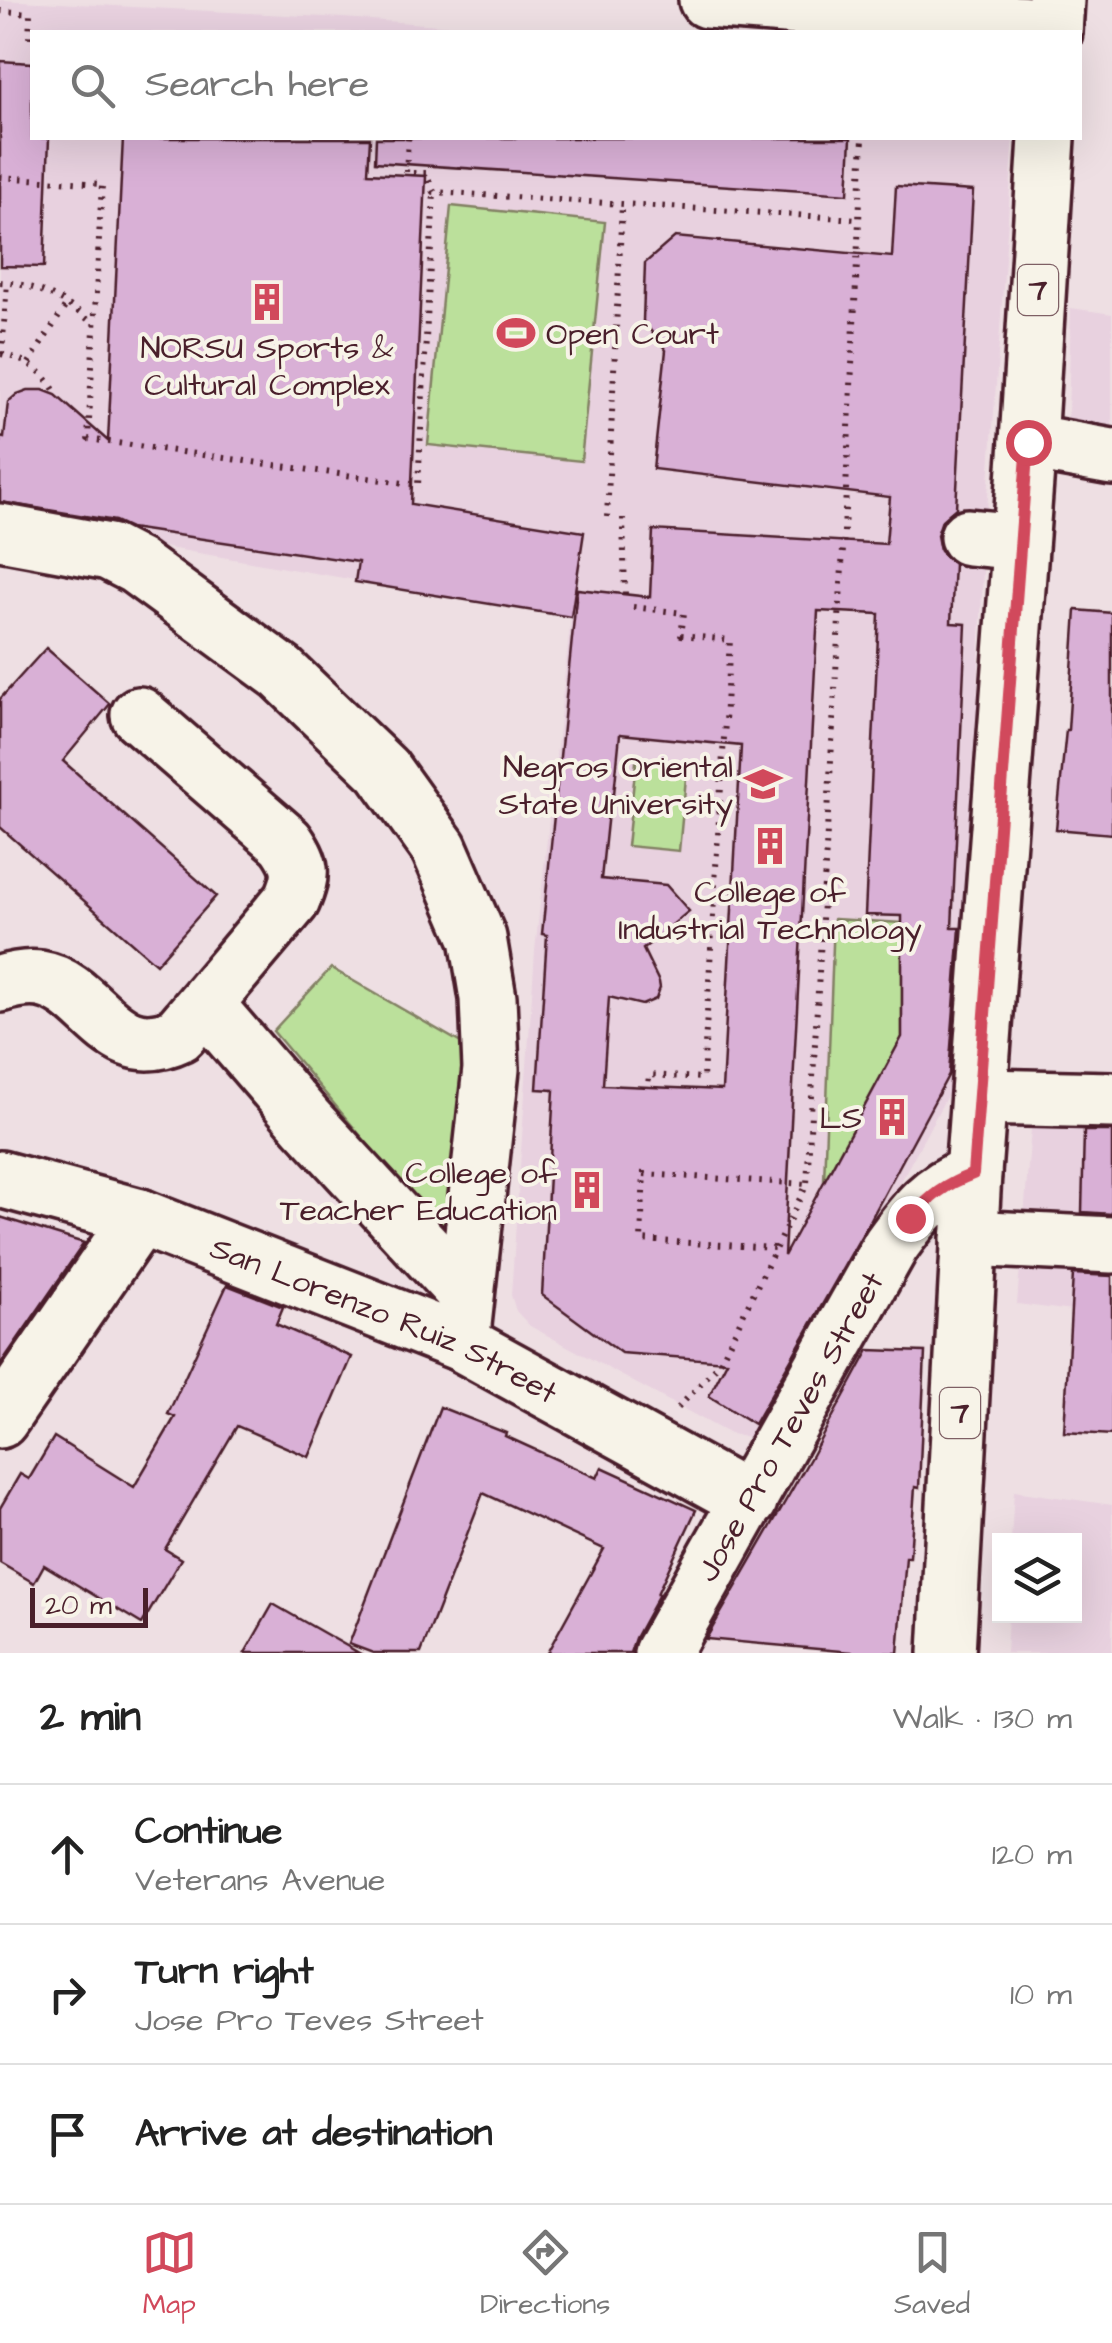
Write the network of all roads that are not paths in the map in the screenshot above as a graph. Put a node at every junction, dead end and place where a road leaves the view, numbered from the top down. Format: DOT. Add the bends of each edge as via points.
graph roads {
  1 [pos="707,0"];
  2 [pos="1054,20"];
  3 [pos="1047,140"];
  4 [pos="1028,442"];
  5 [pos="1112,456"];
  6 [pos="0,532"];
  7 [pos="138,715"];
  8 [pos="0,984"];
  9 [pos="205,1004"];
  10 [pos="979,1097"];
  11 [pos="1112,1100"];
  12 [pos="973,1174"];
  13 [pos="0,1180"];
  14 [pos="140,1217"];
  15 [pos="969,1238"];
  16 [pos="1112,1246"];
  17 [pos="463,1319"];
  18 [pos="0,1420"];
  19 [pos="749,1501"];
  20 [pos="662,1653"];
  21 [pos="947,1653"];
  1 -- 2 [label="street"];
  3 -- 4 [label="street, 7"];
  4 -- 5 [label="street"];
  4 -- 10 [label="street, 7" via="994,539"];
  6 -- 17 [label="street" via="109,552 136,566 294,684 383,770 439,848 478,938 488,998 491,1069"];
  7 -- 9 [label="street" via="286,842 298,860 300,881 292,900"];
  8 -- 9 [label="street" via="42,979 62,987 124,1037 148,1044 180,1034"];
  9 -- 17 [label="street"];
  10 -- 11 [label="street"];
  10 -- 12 [label="street, 7"];
  12 -- 15 [label="street, 7"];
  12 -- 19 [label="street, Jose Pro Teves Street" via="928,1198 891,1245"];
  13 -- 14 [label="street, San Lorenzo Ruiz Street"];
  14 -- 17 [label="street, San Lorenzo Ruiz Street"];
  14 -- 18 [label="street"];
  15 -- 16 [label="street"];
  15 -- 21 [label="street, 7"];
  17 -- 19 [label="street, San Lorenzo Ruiz Street"];
  19 -- 20 [label="street, Jose Pro Teves Street"];
}
